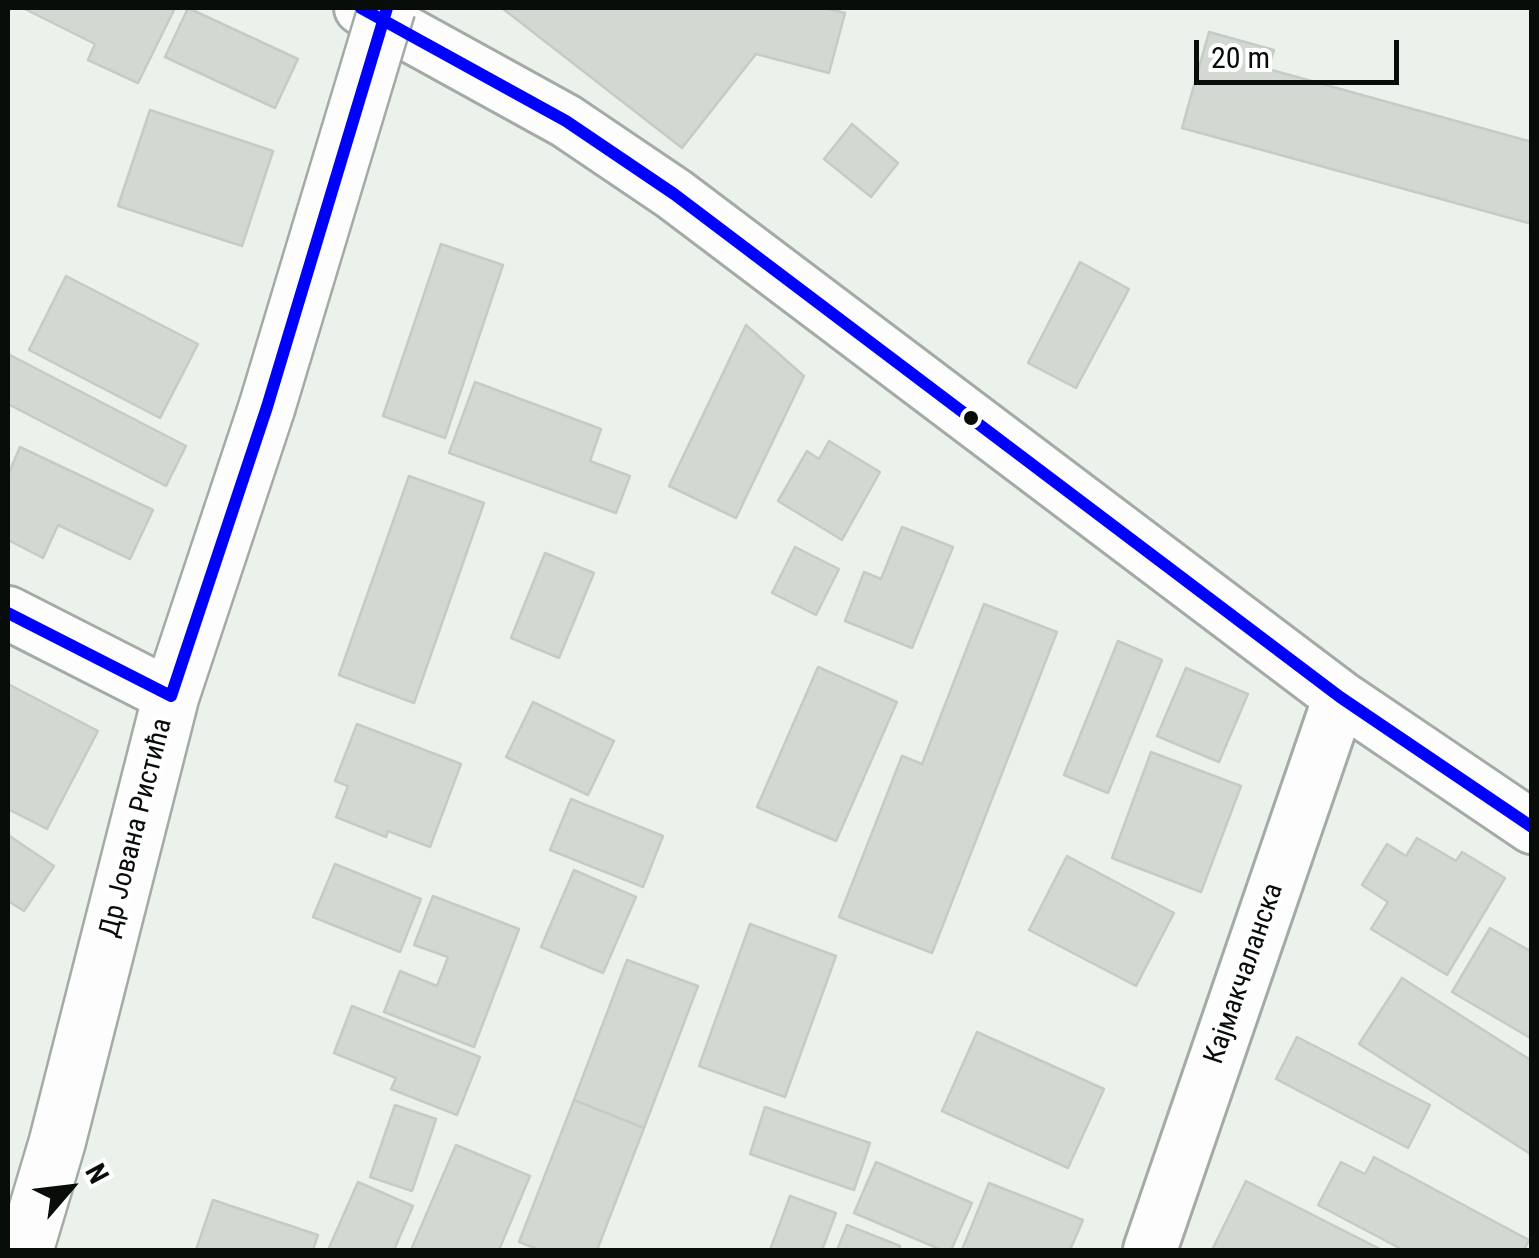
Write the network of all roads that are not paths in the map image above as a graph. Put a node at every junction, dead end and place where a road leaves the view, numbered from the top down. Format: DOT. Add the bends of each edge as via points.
graph roads {
  1 [pos="380,12"];
  2 [pos="8,613"];
  3 [pos="171,696"];
  4 [pos="1340,698"];
  5 [pos="1532,827"];
  6 [pos="25,1250"];
  7 [pos="1150,1250"];
  1 -- 3 [label="street, Др Јована Ристића, bridge" via="267,407"];
  1 -- 4 [label="street" via="566,120 674,194"];
  2 -- 3 [label="street"];
  3 -- 6 [label="street, Др Јована Ристића"];
  4 -- 5 [label="street"];
  4 -- 7 [label="street, Кајмакчаланска"];
}
